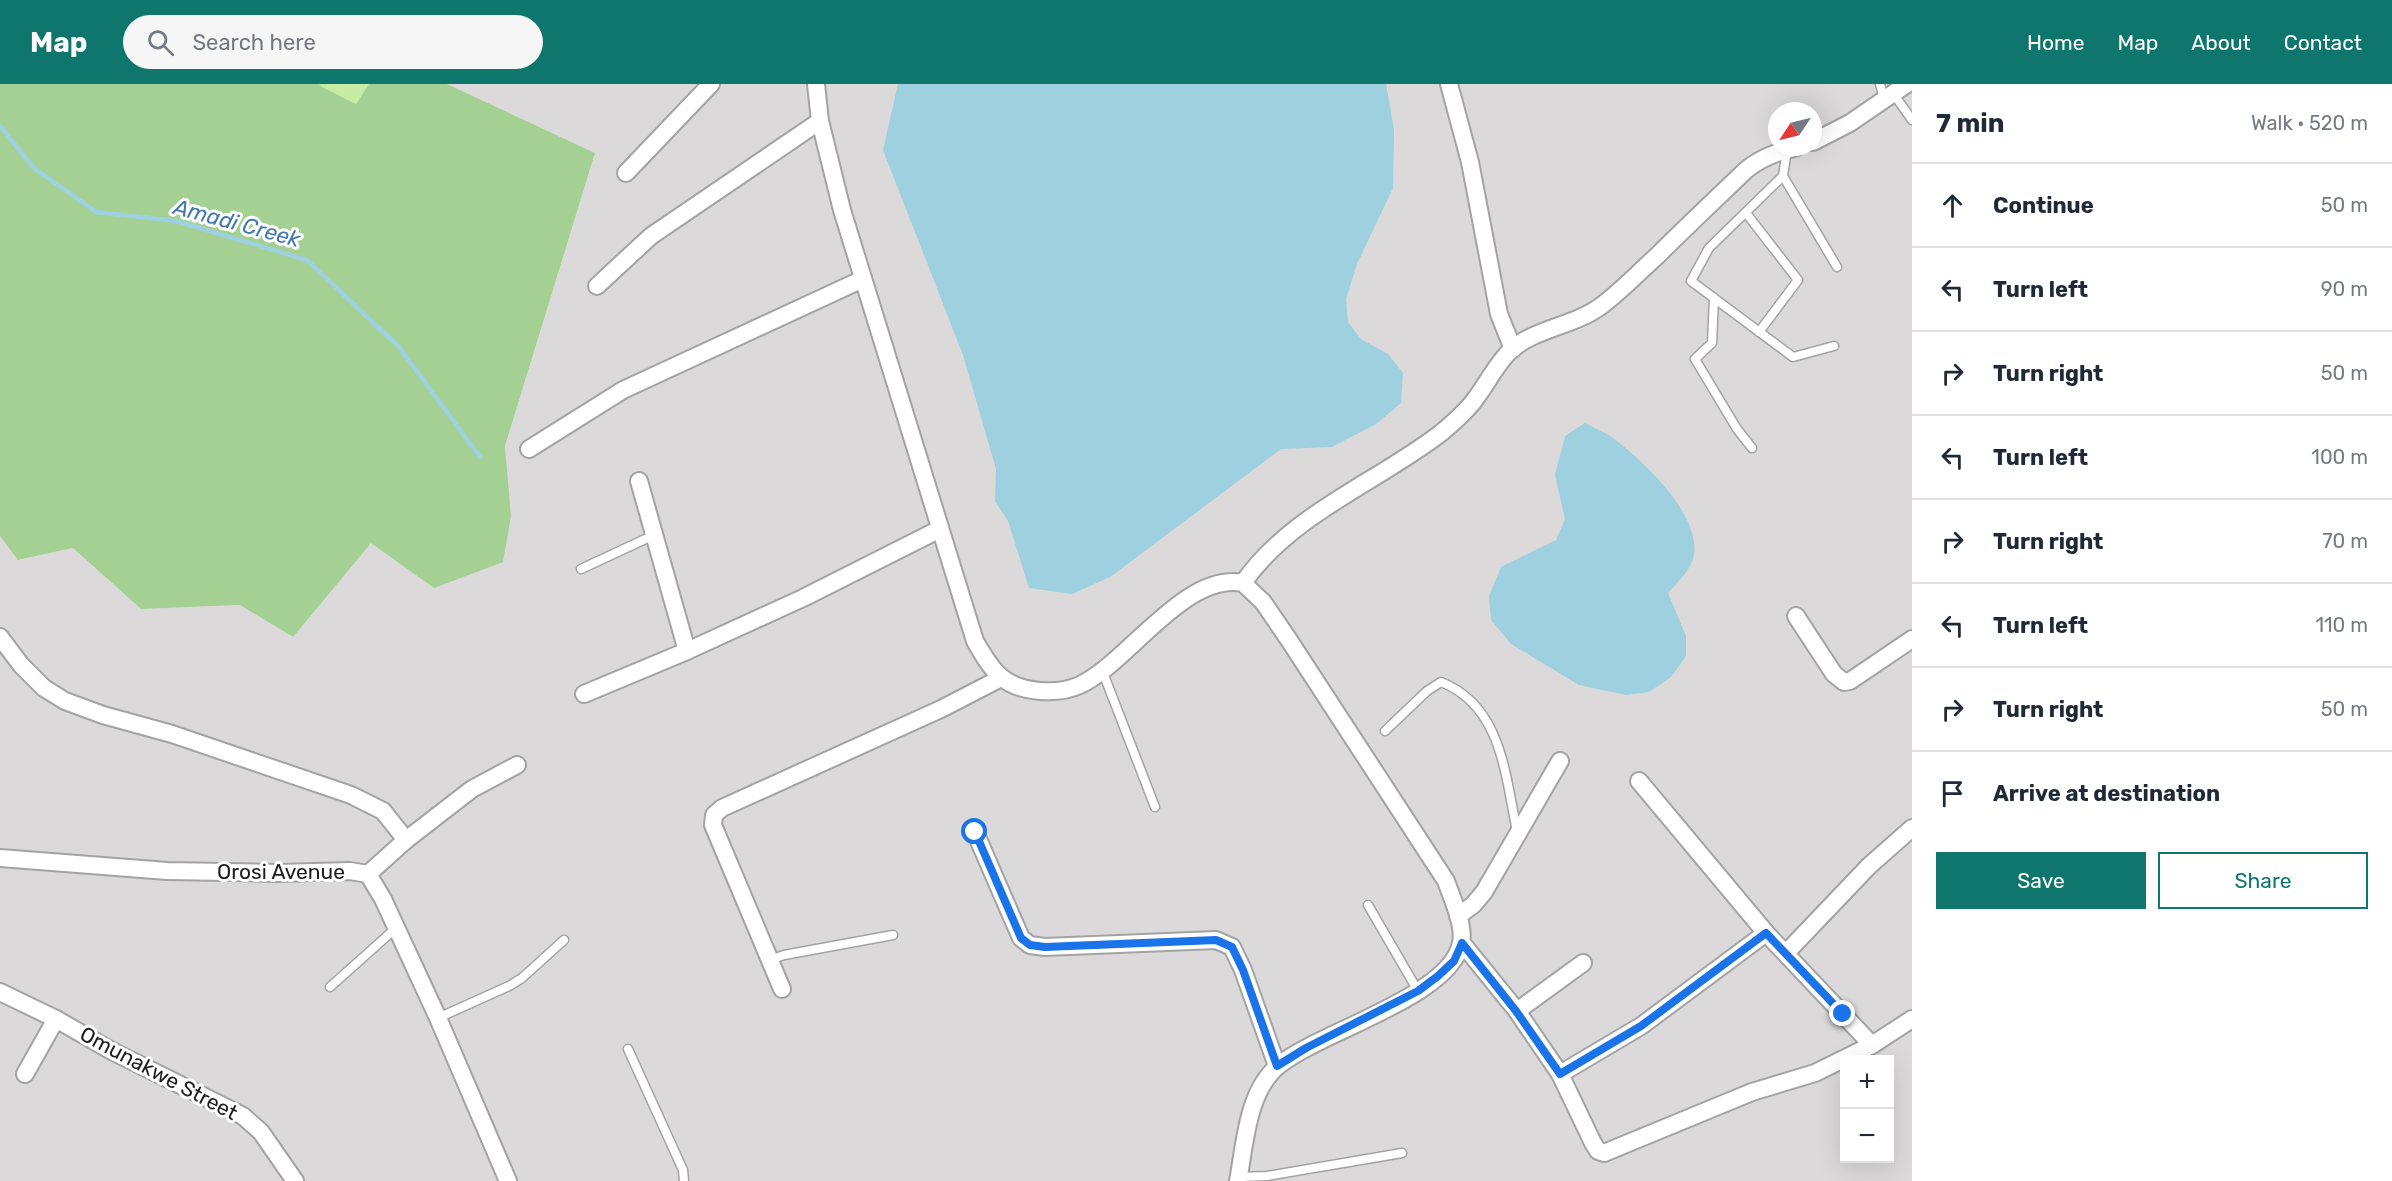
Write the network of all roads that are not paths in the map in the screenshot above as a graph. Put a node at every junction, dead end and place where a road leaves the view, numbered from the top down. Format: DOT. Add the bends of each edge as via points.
graph roads {
  1 [pos="711,84"];
  2 [pos="816,84"];
  3 [pos="1449,84"];
  4 [pos="1891,90"];
  5 [pos="1912,120"];
  6 [pos="820,121"];
  7 [pos="1822,137"];
  8 [pos="1769,156"];
  9 [pos="1789,156"];
  10 [pos="626,173"];
  11 [pos="1782,176"];
  12 [pos="1746,213"];
  13 [pos="1837,267"];
  14 [pos="863,279"];
  15 [pos="597,286"];
  16 [pos="1714,298"];
  17 [pos="1759,332"];
  18 [pos="1833,346"];
  19 [pos="1513,349"];
  20 [pos="1752,448"];
  21 [pos="529,449"];
  22 [pos="639,481"];
  23 [pos="940,529"];
  24 [pos="654,536"];
  25 [pos="581,569"];
  26 [pos="1243,583"];
  27 [pos="1796,616"];
  28 [pos="0,637"];
  29 [pos="1912,639"];
  30 [pos="687,651"];
  31 [pos="1102,669"];
  32 [pos="1000,678"];
  33 [pos="584,694"];
  34 [pos="1385,731"];
  35 [pos="1560,761"];
  36 [pos="517,765"];
  37 [pos="1639,781"];
  38 [pos="1155,807"];
  39 [pos="1912,828"];
  40 [pos="975,832"];
  41 [pos="1518,834"];
  42 [pos="406,840"];
  43 [pos="0,858"];
  44 [pos="368,874"];
  45 [pos="1368,905"];
  46 [pos="1458,916"];
  47 [pos="397,928"];
  48 [pos="1766,933"];
  49 [pos="893,935"];
  50 [pos="564,940"];
  51 [pos="1462,943"];
  52 [pos="1786,952"];
  53 [pos="770,960"];
  54 [pos="1583,963"];
  55 [pos="330,987"];
  56 [pos="782,989"];
  57 [pos="1418,991"];
  58 [pos="0,992"];
  59 [pos="1516,1011"];
  60 [pos="438,1018"];
  61 [pos="56,1019"];
  62 [pos="1912,1019"];
  63 [pos="1872,1045"];
  64 [pos="628,1049"];
  65 [pos="1277,1066"];
  66 [pos="25,1074"];
  67 [pos="1560,1074"];
  68 [pos="1402,1153"];
  69 [pos="1238,1179"];
  70 [pos="295,1181"];
  71 [pos="508,1181"];
  72 [pos="684,1181"];
  1 -- 10 [label="street"];
  2 -- 6 [label="street"];
  3 -- 19 [label="street" via="1470,162 1498,314"];
  4 -- 5 [label="lane"];
  4 -- 7 [label="street" via="1850,123"];
  6 -- 14 [label="street"];
  6 -- 15 [label="street" via="651,236"];
  8 -- 19 [label="street" via="1746,170 1598,308"];
  9 -- 11 [label="lane"];
  11 -- 12 [label="lane"];
  11 -- 13 [label="lane"];
  12 -- 16 [label="lane" via="1709,248 1691,281"];
  12 -- 17 [label="lane" via="1798,280"];
  14 -- 21 [label="street" via="623,390"];
  14 -- 23 [label="street"];
  16 -- 17 [label="lane"];
  16 -- 20 [label="lane" via="1712,343 1695,359"];
  17 -- 18 [label="lane" via="1793,357"];
  19 -- 26 [label="street" via="1456,420 1278,543 1258,561"];
  22 -- 24 [label="street"];
  23 -- 30 [label="street"];
  23 -- 32 [label="street" via="975,641"];
  24 -- 25 [label="lane"];
  24 -- 30 [label="street"];
  26 -- 31 [label="street" via="1224,583 1188,598"];
  26 -- 46 [label="street" via="1283,630 1397,804 1446,881"];
  27 -- 29 [label="street" via="1834,674 1844,682"];
  28 -- 42 [label="street" via="44,688 65,701 351,795 383,811"];
  30 -- 33 [label="street"];
  31 -- 32 [label="street" via="1081,685 1055,692 1014,687"];
  31 -- 38 [label="lane"];
  32 -- 53 [label="street" via="716,812 713,825"];
  34 -- 41 [label="lane" via="1441,682 1457,688 1480,710 1499,745"];
  35 -- 41 [label="street"];
  36 -- 42 [label="street" via="472,789"];
  37 -- 48 [label="street"];
  39 -- 52 [label="street" via="1869,866"];
  40 -- 65 [label="street" via="1021,938 1030,945 1216,940 1232,947"];
  41 -- 46 [label="street" via="1484,892"];
  42 -- 44 [label="street"];
  43 -- 44 [label="street, Orosi Avenue" via="167,871"];
  44 -- 47 [label="street, Orosi Avenue"];
  45 -- 57 [label="lane"];
  46 -- 51 [label="street"];
  47 -- 55 [label="lane"];
  47 -- 60 [label="street, Orosi Avenue"];
  48 -- 52 [label="street"];
  48 -- 67 [label="street" via="1641,1026"];
  49 -- 53 [label="lane"];
  50 -- 60 [label="lane" via="522,978"];
  51 -- 57 [label="street" via="1454,961"];
  51 -- 59 [label="street"];
  52 -- 63 [label="street"];
  53 -- 56 [label="street"];
  54 -- 59 [label="street"];
  57 -- 65 [label="street"];
  58 -- 61 [label="street, Omunakwe Street"];
  59 -- 67 [label="street"];
  60 -- 71 [label="street, Orosi Avenue"];
  61 -- 66 [label="street"];
  61 -- 70 [label="street, Omunakwe Street" via="243,1116 261,1132"];
  62 -- 63 [label="street"];
  63 -- 67 [label="street" via="1815,1073 1752,1092 1604,1153 1593,1143"];
  64 -- 72 [label="lane" via="683,1170"];
  65 -- 69 [label="street" via="1256,1098"];
  68 -- 69 [label="lane"];
}
